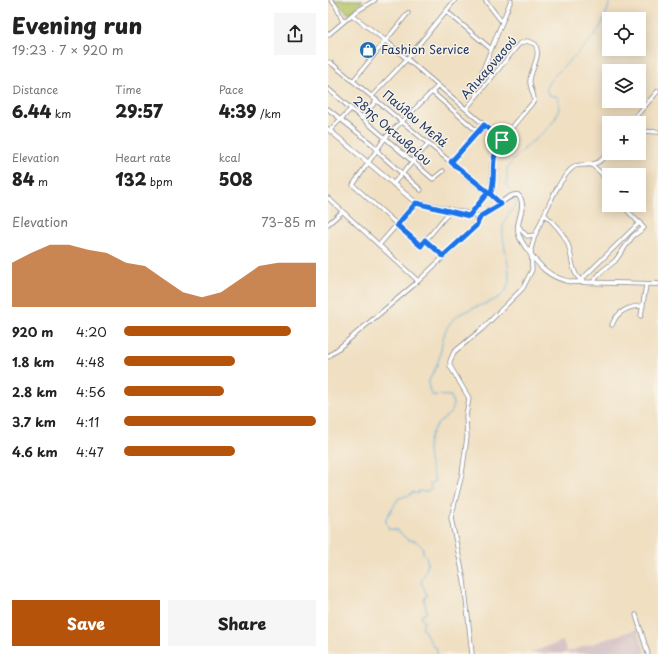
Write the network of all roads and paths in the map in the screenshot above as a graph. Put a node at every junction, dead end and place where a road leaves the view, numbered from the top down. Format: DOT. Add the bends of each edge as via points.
graph roads {
  1 [pos="331,0"];
  2 [pos="375,0"];
  3 [pos="455,0"];
  4 [pos="485,0"];
  5 [pos="511,0"];
  6 [pos="446,12"];
  7 [pos="408,13"];
  8 [pos="352,15"];
  9 [pos="343,22"];
  10 [pos="502,22"];
  11 [pos="328,35"];
  12 [pos="386,41"];
  13 [pos="491,49"];
  14 [pos="407,59"];
  15 [pos="328,62"];
  16 [pos="483,71"];
  17 [pos="492,77"];
  18 [pos="353,80"];
  19 [pos="438,86"];
  20 [pos="328,89"];
  21 [pos="658,91"];
  22 [pos="432,92"];
  23 [pos="477,95"];
  24 [pos="372,96"];
  25 [pos="377,100"];
  26 [pos="328,109"];
  27 [pos="351,109"];
  28 [pos="466,109"];
  29 [pos="636,116"];
  30 [pos="361,118"];
  31 [pos="341,119"];
  32 [pos="402,121"];
  33 [pos="484,125"];
  34 [pos="329,130"];
  35 [pos="478,132"];
  36 [pos="646,132"];
  37 [pos="658,132"];
  38 [pos="385,138"];
  39 [pos="502,140"];
  40 [pos="429,143"];
  41 [pos="376,149"];
  42 [pos="602,160"];
  43 [pos="413,162"];
  44 [pos="451,162"];
  45 [pos="368,163"];
  46 [pos="592,165"];
  47 [pos="443,170"];
  48 [pos="402,173"];
  49 [pos="602,174"];
  50 [pos="393,184"];
  51 [pos="421,190"];
  52 [pos="489,193"];
  53 [pos="328,198"];
  54 [pos="416,203"];
  55 [pos="501,204"];
  56 [pos="450,211"];
  57 [pos="342,212"];
  58 [pos="629,212"];
  59 [pos="545,215"];
  60 [pos="469,216"];
  61 [pos="481,216"];
  62 [pos="640,222"];
  63 [pos="328,224"];
  64 [pos="397,225"];
  65 [pos="518,225"];
  66 [pos="535,235"];
  67 [pos="425,240"];
  68 [pos="379,245"];
  69 [pos="443,256"];
  70 [pos="533,258"];
  71 [pos="417,280"];
  72 [pos="581,282"];
  73 [pos="593,282"];
  74 [pos="658,284"];
  75 [pos="646,285"];
  76 [pos="643,306"];
  77 [pos="642,316"];
  78 [pos="612,325"];
  79 [pos="328,357"];
  80 [pos="636,615"];
  81 [pos="472,654"];
  82 [pos="648,654"];
  1 -- 9 [label="street"];
  2 -- 8 [label="street"];
  3 -- 6 [label="street"];
  4 -- 10 [label="street"];
  5 -- 10 [label="street"];
  6 -- 13 [label="street"];
  6 -- 14 [label="street"];
  7 -- 12 [label="street"];
  8 -- 9 [label="street"];
  8 -- 12 [label="street"];
  9 -- 11 [label="street"];
  10 -- 13 [label="street"];
  12 -- 14 [label="street"];
  12 -- 18 [label="street"];
  13 -- 16 [label="street"];
  14 -- 19 [label="street"];
  14 -- 24 [label="street"];
  15 -- 18 [label="street, Παύλου Μελά"];
  16 -- 17 [label="street"];
  16 -- 23 [label="street" via="476,89"];
  17 -- 23 [label="street, Αλικαρνασού"];
  17 -- 39 [label="street, Αλικαρνασού" via="520,44 527,41 535,44 538,51 530,81 534,102"];
  18 -- 24 [label="street, Παύλου Μελά"];
  19 -- 22 [label="street"];
  19 -- 28 [label="street"];
  20 -- 27 [label="street, 28ης Οκτωβρίου"];
  21 -- 29 [label="street"];
  22 -- 32 [label="street"];
  22 -- 35 [label="street"];
  23 -- 28 [label="street, Αλικαρνασού"];
  24 -- 25 [label="street, Παύλου Μελά"];
  25 -- 30 [label="street"];
  25 -- 32 [label="street, Παύλου Μελά"];
  26 -- 31 [label="street"];
  27 -- 30 [label="street, 28ης Οκτωβρίου"];
  27 -- 31 [label="street"];
  28 -- 33 [label="street"];
  30 -- 38 [label="street, 28ης Οκτωβρίου"];
  31 -- 34 [label="street"];
  31 -- 41 [label="street"];
  32 -- 38 [label="street"];
  32 -- 40 [label="street, Παύλου Μελά"];
  33 -- 35 [label="street"];
  33 -- 39 [label="street"];
  34 -- 45 [label="street"];
  35 -- 44 [label="street"];
  36 -- 37 [label="street"];
  38 -- 41 [label="street"];
  38 -- 43 [label="street, 28ης Οκτωβρίου"];
  39 -- 52 [label="street" via="492,164 492,190"];
  40 -- 43 [label="street"];
  40 -- 44 [label="street, Παύλου Μελά"];
  41 -- 45 [label="street"];
  41 -- 48 [label="street"];
  42 -- 46 [label="street"];
  43 -- 47 [label="street, 28ης Οκτωβρίου" via="433,179"];
  43 -- 48 [label="street"];
  44 -- 52 [label="street, Παύλου Μελά"];
  45 -- 50 [label="street"];
  45 -- 64 [label="street" via="353,186"];
  46 -- 49 [label="street"];
  46 -- 59 [label="street" via="578,165 569,172"];
  48 -- 50 [label="street"];
  48 -- 51 [label="street"];
  50 -- 54 [label="street"];
  52 -- 55 [label="street, Παύλου Μελά"];
  52 -- 60 [label="street"];
  53 -- 57 [label="street"];
  54 -- 56 [label="street"];
  54 -- 64 [label="street"];
  55 -- 61 [label="street"];
  55 -- 65 [label="street" via="512,196 517,195 521,198"];
  56 -- 60 [label="street"];
  56 -- 67 [label="street"];
  57 -- 63 [label="street"];
  57 -- 68 [label="street"];
  58 -- 62 [label="street"];
  59 -- 66 [label="street"];
  59 -- 72 [label="street" via="566,240 572,266"];
  60 -- 61 [label="street"];
  61 -- 69 [label="street" via="476,226"];
  62 -- 72 [label="street"];
  62 -- 73 [label="street" via="643,229 632,236 616,261"];
  64 -- 67 [label="street" via="421,246"];
  64 -- 68 [label="street"];
  65 -- 66 [label="street" via="527,236"];
  65 -- 70 [label="street" via="519,235"];
  66 -- 70 [label="street" via="531,249"];
  67 -- 69 [label="street"];
  68 -- 71 [label="street"];
  69 -- 71 [label="street"];
  70 -- 72 [label="street" via="543,270 560,280"];
  70 -- 81 [label="street" via="532,270 518,294 482,330 454,352 450,361 450,366 469,398 462,474 451,518 464,580"];
  71 -- 79 [label="street"];
  72 -- 73 [label="street"];
  73 -- 75 [label="street"];
  74 -- 75 [label="street"];
  75 -- 76 [label="street"];
  76 -- 77 [label="street"];
  76 -- 78 [label="street" via="633,306 622,312"];
  80 -- 82 [label="street"];
}
